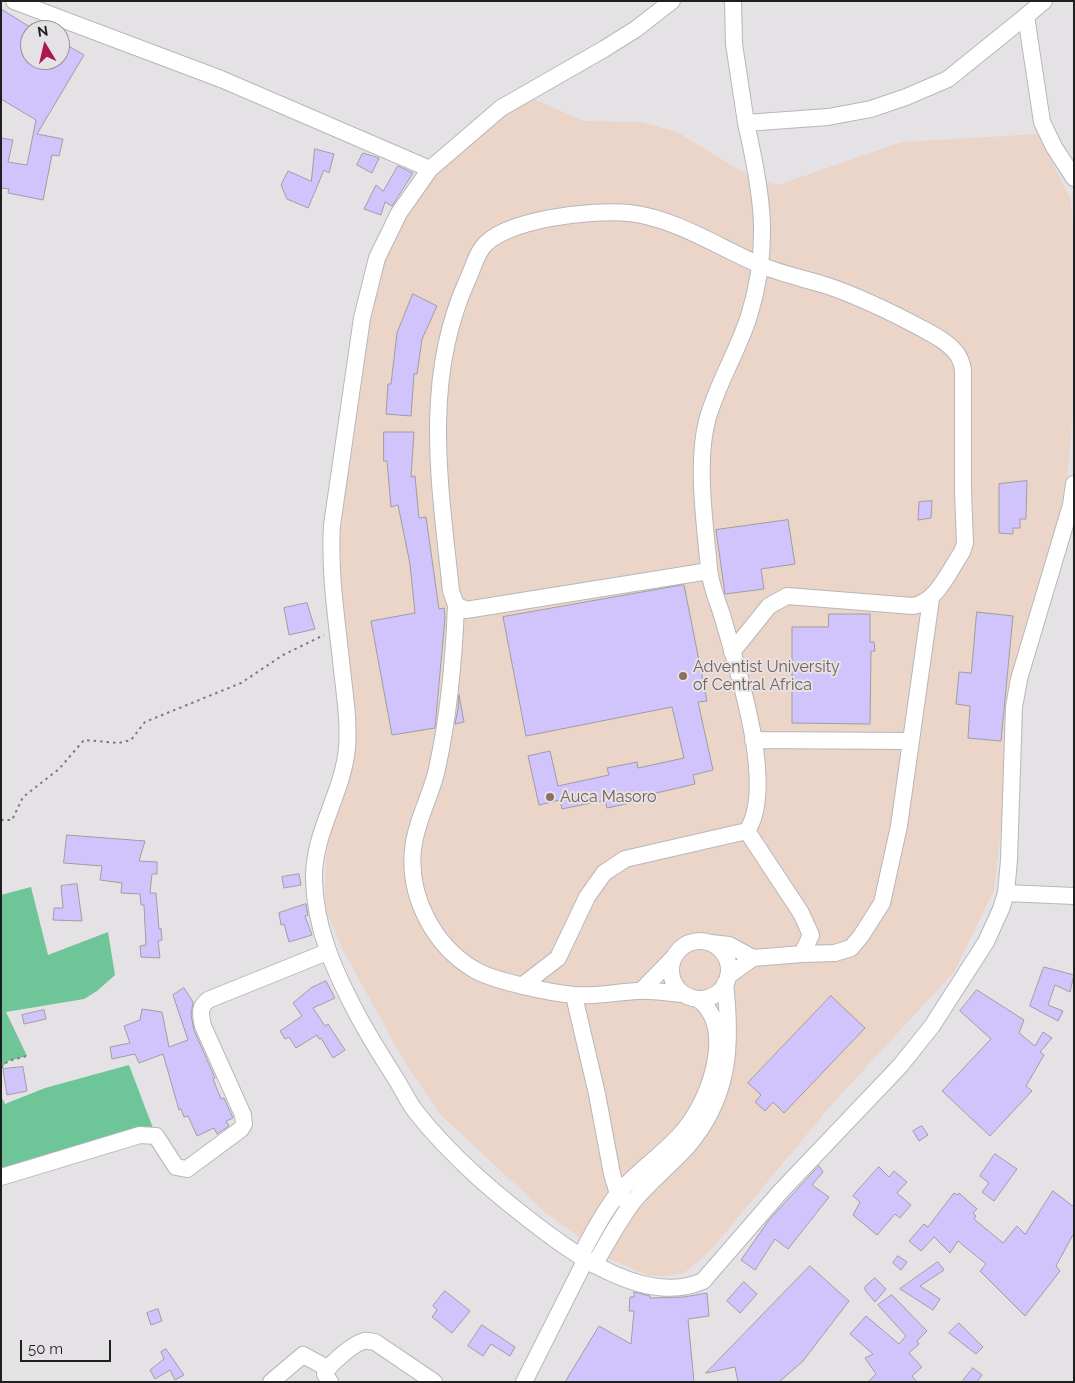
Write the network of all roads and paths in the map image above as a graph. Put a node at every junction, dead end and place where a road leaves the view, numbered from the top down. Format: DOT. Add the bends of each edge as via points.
graph roads {
  1 [pos="14,1"];
  2 [pos="672,1"];
  3 [pos="733,1"];
  4 [pos="1044,1"];
  5 [pos="1026,16"];
  6 [pos="746,123"];
  7 [pos="430,169"];
  8 [pos="1074,178"];
  9 [pos="762,265"];
  10 [pos="1074,484"];
  11 [pos="709,571"];
  12 [pos="931,599"];
  13 [pos="456,604"];
  14 [pos="337,629"];
  15 [pos="732,652"];
  16 [pos="753,740"];
  17 [pos="911,741"];
  18 [pos="1,820"];
  19 [pos="747,831"];
  20 [pos="1006,893"];
  21 [pos="1074,896"];
  22 [pos="709,943"];
  23 [pos="327,952"];
  24 [pos="802,954"];
  25 [pos="674,957"];
  26 [pos="753,958"];
  27 [pos="727,980"];
  28 [pos="523,985"];
  29 [pos="641,991"];
  30 [pos="574,996"];
  31 [pos="691,996"];
  32 [pos="27,1056"];
  33 [pos="1,1068"];
  34 [pos="1,1177"];
  35 [pos="618,1194"];
  36 [pos="631,1205"];
  37 [pos="586,1261"];
  38 [pos="329,1375"];
  39 [pos="271,1382"];
  40 [pos="434,1382"];
  41 [pos="524,1382"];
  1 -- 7 [label="street" via="220,79"];
  2 -- 7 [label="street" via="612,44 501,108"];
  3 -- 6 [label="street" via="734,44"];
  4 -- 5 [label="street"];
  5 -- 6 [label="street" via="948,79 906,98 870,110"];
  5 -- 8 [label="street" via="1042,122"];
  6 -- 9 [label="street" via="763,214"];
  7 -- 14 [label="street" via="399,213 377,258 362,318 332,525 330,556"];
  9 -- 11 [label="street" via="749,317 707,422 702,470"];
  9 -- 12 [label="street" via="831,287 892,312 939,338 959,356 964,370 965,543"];
  9 -- 13 [label="street" via="653,218 629,213 552,218 503,231 482,249 459,300 440,376 436,437 451,591"];
  10 -- 20 [label="street" via="1071,505 1019,679 1014,707"];
  11 -- 13 [label="street" via="466,610"];
  11 -- 15 [label="street"];
  12 -- 15 [label="street" via="913,606 787,596 769,606"];
  12 -- 17 [label="street"];
  13 -- 28 [label="street" via="450,703 437,771 414,848 417,889 425,915 436,935 456,956 476,970"];
  14 -- 18 [label="path" via="283,655 241,683 145,722 131,740 119,744 84,740 59,769 23,797 12,820"];
  14 -- 23 [label="street" via="347,711 347,747 343,771 317,848 314,877 316,911"];
  15 -- 16 [label="street"];
  16 -- 17 [label="street"];
  16 -- 19 [label="street" via="757,799 753,822"];
  17 -- 24 [label="street" via="899,826 882,903 851,948 835,953"];
  19 -- 24 [label="street" via="807,924 810,935"];
  19 -- 28 [label="street" via="614,864 587,897 558,958"];
  20 -- 21 [label="street"];
  20 -- 37 [label="street" via="986,942 932,1026 900,1066 787,1185 703,1281 688,1288 654,1288"];
  22 -- 25 [label="street" via="693,942"];
  22 -- 26 [label="street" via="729,945"];
  22 -- 27 [label="street" via="722,952 728,968"];
  23 -- 34 [label="street" via="202,1005 203,1026 243,1115 244,1124 187,1168 176,1167 156,1136 140,1135"];
  23 -- 37 [label="street" via="376,1050 414,1111 460,1162 498,1197"];
  24 -- 26 [label="street"];
  25 -- 29 [label="street"];
  25 -- 31 [label="street" via="671,965 673,981"];
  26 -- 27 [label="street"];
  27 -- 31 [label="street" via="714,995"];
  27 -- 36 [label="street" via="730,1025 728,1059 722,1084 686,1148"];
  28 -- 30 [label="street"];
  29 -- 30 [label="street"];
  29 -- 31 [label="street"];
  30 -- 35 [label="street"];
  31 -- 35 [label="street" via="711,1012 718,1036 713,1072 684,1130"];
  32 -- 33 [label="path" via="8,1061"];
  35 -- 36 [label="street"];
  35 -- 37 [label="street" via="608,1207"];
  36 -- 37 [label="street"];
  37 -- 41 [label="street"];
  38 -- 39 [label="street" via="303,1355"];
  38 -- 40 [label="street" via="357,1344 365,1340 375,1342"];
}
